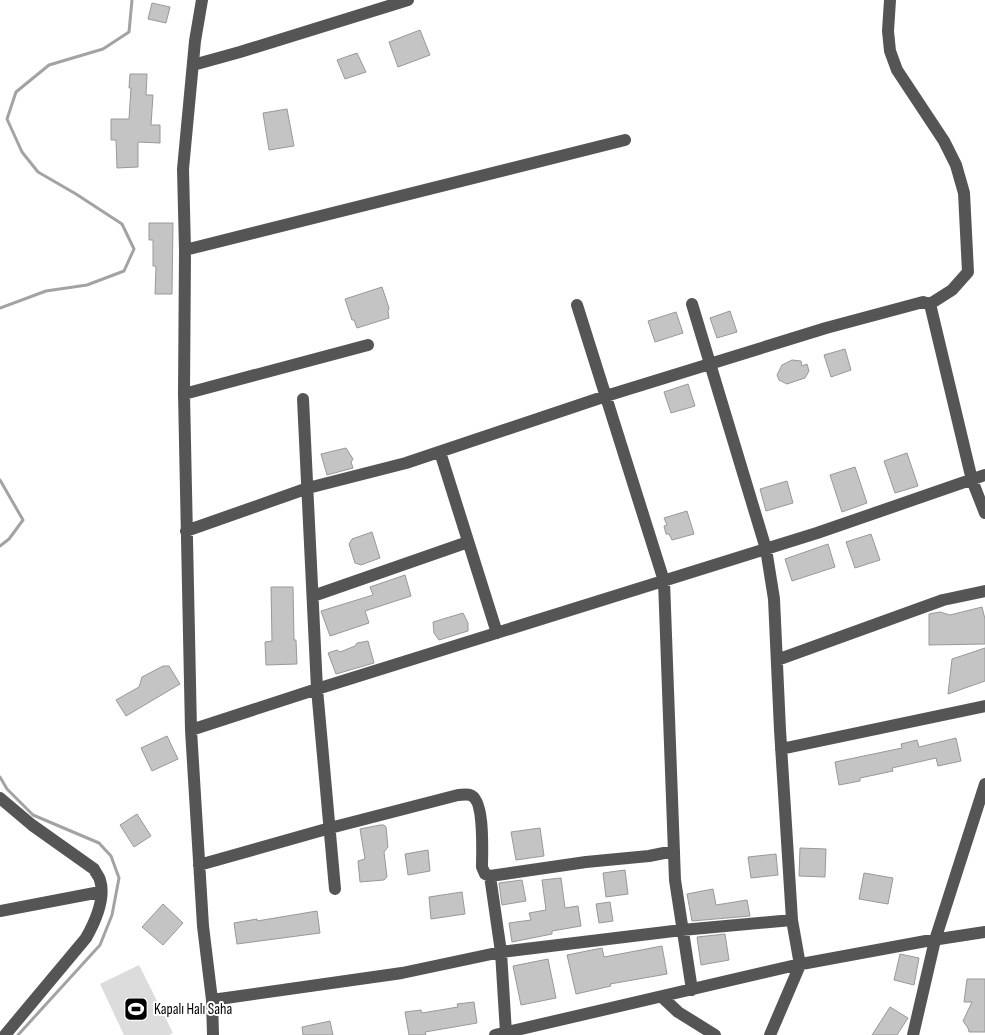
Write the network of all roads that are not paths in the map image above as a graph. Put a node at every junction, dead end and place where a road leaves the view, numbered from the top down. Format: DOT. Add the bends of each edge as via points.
graph roads {
  1 [pos="202,0"];
  2 [pos="408,0"];
  3 [pos="890,0"];
  4 [pos="193,65"];
  5 [pos="625,140"];
  6 [pos="185,250"];
  7 [pos="577,304"];
  8 [pos="692,304"];
  9 [pos="930,304"];
  10 [pos="368,346"];
  11 [pos="710,364"];
  12 [pos="184,394"];
  13 [pos="606,396"];
  14 [pos="303,399"];
  15 [pos="440,452"];
  16 [pos="985,475"];
  17 [pos="972,480"];
  18 [pos="308,488"];
  19 [pos="985,513"];
  20 [pos="186,531"];
  21 [pos="468,542"];
  22 [pos="766,549"];
  23 [pos="664,581"];
  24 [pos="985,591"];
  25 [pos="313,596"];
  26 [pos="497,633"];
  27 [pos="777,660"];
  28 [pos="317,689"];
  29 [pos="985,706"];
  30 [pos="191,730"];
  31 [pos="781,749"];
  32 [pos="985,784"];
  33 [pos="0,798"];
  34 [pos="330,828"];
  35 [pos="674,850"];
  36 [pos="199,865"];
  37 [pos="490,876"];
  38 [pos="335,888"];
  39 [pos="100,892"];
  40 [pos="0,911"];
  41 [pos="792,920"];
  42 [pos="682,930"];
  43 [pos="985,932"];
  44 [pos="935,940"];
  45 [pos="502,952"];
  46 [pos="800,965"];
  47 [pos="692,990"];
  48 [pos="662,997"];
  49 [pos="212,1000"];
  50 [pos="534,1026"];
  51 [pos="501,1034"];
  52 [pos="5,1035"];
  53 [pos="213,1035"];
  54 [pos="548,1035"];
  55 [pos="714,1035"];
  56 [pos="770,1035"];
  57 [pos="913,1035"];
  1 -- 4 [label="street"];
  2 -- 4 [label="street"];
  3 -- 9 [label="street" via="890,51 897,70 944,141 956,165 964,193 968,272 952,290"];
  4 -- 6 [label="street" via="183,169"];
  5 -- 6 [label="street"];
  6 -- 12 [label="street"];
  7 -- 13 [label="street"];
  8 -- 11 [label="street"];
  9 -- 11 [label="street" via="922,302 826,328"];
  9 -- 17 [label="street"];
  10 -- 12 [label="street"];
  11 -- 13 [label="street"];
  11 -- 22 [label="street"];
  12 -- 20 [label="street"];
  13 -- 15 [label="street"];
  13 -- 23 [label="street"];
  14 -- 18 [label="street"];
  15 -- 18 [label="street"];
  15 -- 21 [label="street"];
  16 -- 17 [label="street"];
  17 -- 19 [label="street"];
  17 -- 22 [label="street"];
  18 -- 20 [label="street"];
  18 -- 25 [label="street"];
  20 -- 30 [label="street"];
  21 -- 25 [label="street"];
  21 -- 26 [label="street"];
  22 -- 23 [label="street"];
  22 -- 27 [label="street" via="774,599"];
  23 -- 26 [label="street"];
  23 -- 35 [label="street"];
  24 -- 27 [label="street" via="943,600"];
  25 -- 28 [label="street"];
  26 -- 28 [label="street"];
  27 -- 31 [label="street"];
  28 -- 30 [label="street"];
  28 -- 34 [label="street"];
  29 -- 31 [label="street"];
  30 -- 36 [label="street"];
  31 -- 41 [label="street"];
  32 -- 44 [label="street"];
  33 -- 39 [label="street" via="94,869 100,880"];
  34 -- 36 [label="street"];
  34 -- 37 [label="street" via="470,795 481,809 482,867"];
  34 -- 38 [label="street"];
  35 -- 37 [label="street" via="650,856"];
  35 -- 42 [label="street"];
  36 -- 49 [label="street" via="202,926"];
  37 -- 45 [label="street"];
  39 -- 40 [label="street"];
  39 -- 52 [label="street" via="96,920 86,938"];
  41 -- 42 [label="street"];
  41 -- 46 [label="street"];
  42 -- 45 [label="street"];
  42 -- 47 [label="street"];
  43 -- 44 [label="street"];
  44 -- 46 [label="street"];
  44 -- 57 [label="street"];
  45 -- 49 [label="street" via="402,972"];
  45 -- 51 [label="street"];
  46 -- 47 [label="street"];
  46 -- 56 [label="street"];
  47 -- 48 [label="street"];
  48 -- 50 [label="street"];
  48 -- 55 [label="street" via="678,1012"];
  49 -- 53 [label="street"];
  50 -- 51 [label="street"];
  50 -- 54 [label="street"];
}
